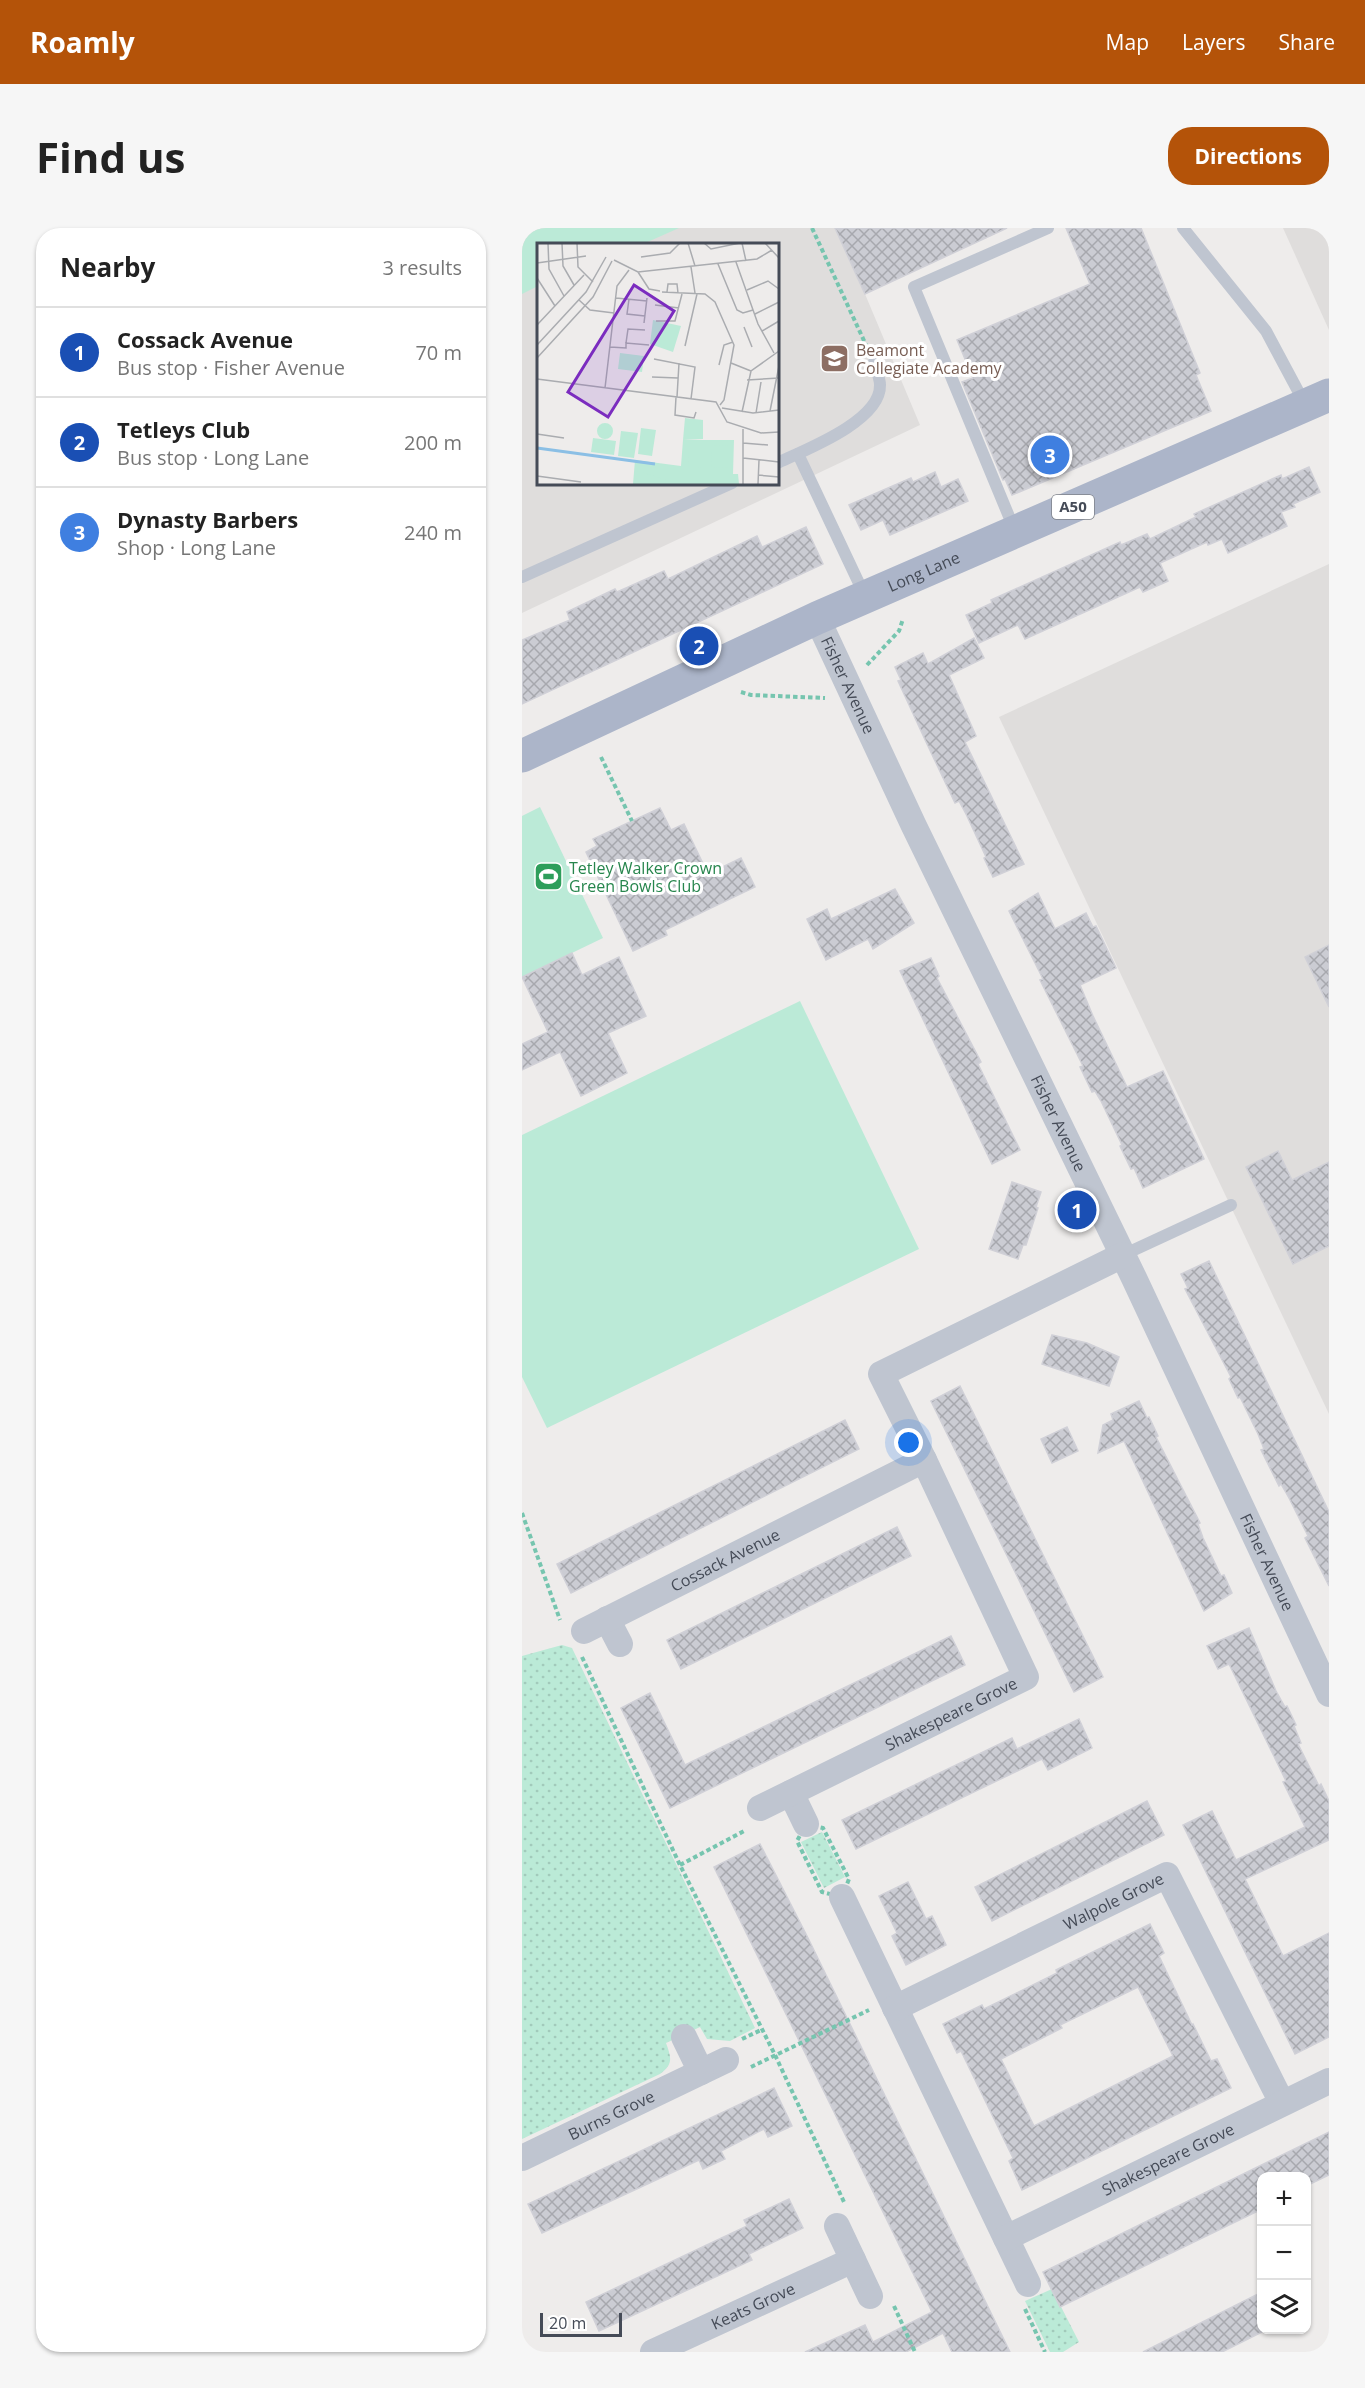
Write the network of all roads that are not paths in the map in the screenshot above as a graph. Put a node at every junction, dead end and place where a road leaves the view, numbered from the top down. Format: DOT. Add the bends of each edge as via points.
graph roads {
  1 [pos="1048,228"];
  2 [pos="1183,228"];
  3 [pos="874,362"];
  4 [pos="1317,400"];
  5 [pos="798,454"];
  6 [pos="778,463"];
  7 [pos="730,484"];
  8 [pos="1015,532"];
  9 [pos="522,577"];
  10 [pos="865,597"];
  11 [pos="817,618"];
  12 [pos="522,756"];
  13 [pos="1231,1205"];
  14 [pos="1123,1255"];
  15 [pos="924,1460"];
  16 [pos="607,1619"];
  17 [pos="578,1634"];
  18 [pos="620,1644"];
  19 [pos="1329,1694"];
  20 [pos="791,1793"];
  21 [pos="759,1808"];
  22 [pos="806,1824"];
  23 [pos="842,1897"];
  24 [pos="893,2003"];
  25 [pos="684,2037"];
  26 [pos="726,2060"];
  27 [pos="701,2073"];
  28 [pos="1329,2081"];
  29 [pos="1282,2103"];
  30 [pos="522,2158"];
  31 [pos="842,2217"];
  32 [pos="1006,2238"];
  33 [pos="853,2260"];
  34 [pos="1028,2284"];
  35 [pos="880,2298"];
  36 [pos="653,2352"];
  1 -- 8 [label="lane" via="914,287"];
  2 -- 4 [label="lane"];
  3 -- 5 [label="lane" via="880,386 873,406 856,423"];
  4 -- 8 [label="main road, Long Lane / A50"];
  5 -- 6 [label="lane"];
  5 -- 10 [label="lane"];
  7 -- 9 [label="lane"];
  8 -- 10 [label="main road, Long Lane / A50"];
  10 -- 11 [label="main road, Long Lane / A50"];
  11 -- 12 [label="main road, Long Lane / A50"];
  11 -- 14 [label="street, Fisher Avenue"];
  13 -- 14 [label="lane"];
  14 -- 15 [label="street" via="881,1374"];
  14 -- 19 [label="street, Fisher Avenue"];
  15 -- 16 [label="street, Cossack Avenue"];
  15 -- 20 [label="street, Shakespeare Grove" via="1026,1677"];
  16 -- 17 [label="street, Cossack Avenue"];
  16 -- 18 [label="street"];
  20 -- 21 [label="street, Shakespeare Grove"];
  20 -- 22 [label="street"];
  23 -- 24 [label="street"];
  24 -- 29 [label="street, Walpole Grove" via="1167,1875"];
  24 -- 32 [label="street"];
  25 -- 27 [label="street"];
  26 -- 27 [label="street, Burns Grove"];
  27 -- 30 [label="street, Burns Grove"];
  28 -- 29 [label="street, Shakespeare Grove"];
  29 -- 32 [label="street, Shakespeare Grove"];
  31 -- 33 [label="street"];
  32 -- 34 [label="street"];
  33 -- 35 [label="street"];
  33 -- 36 [label="street, Keats Grove"];
}
